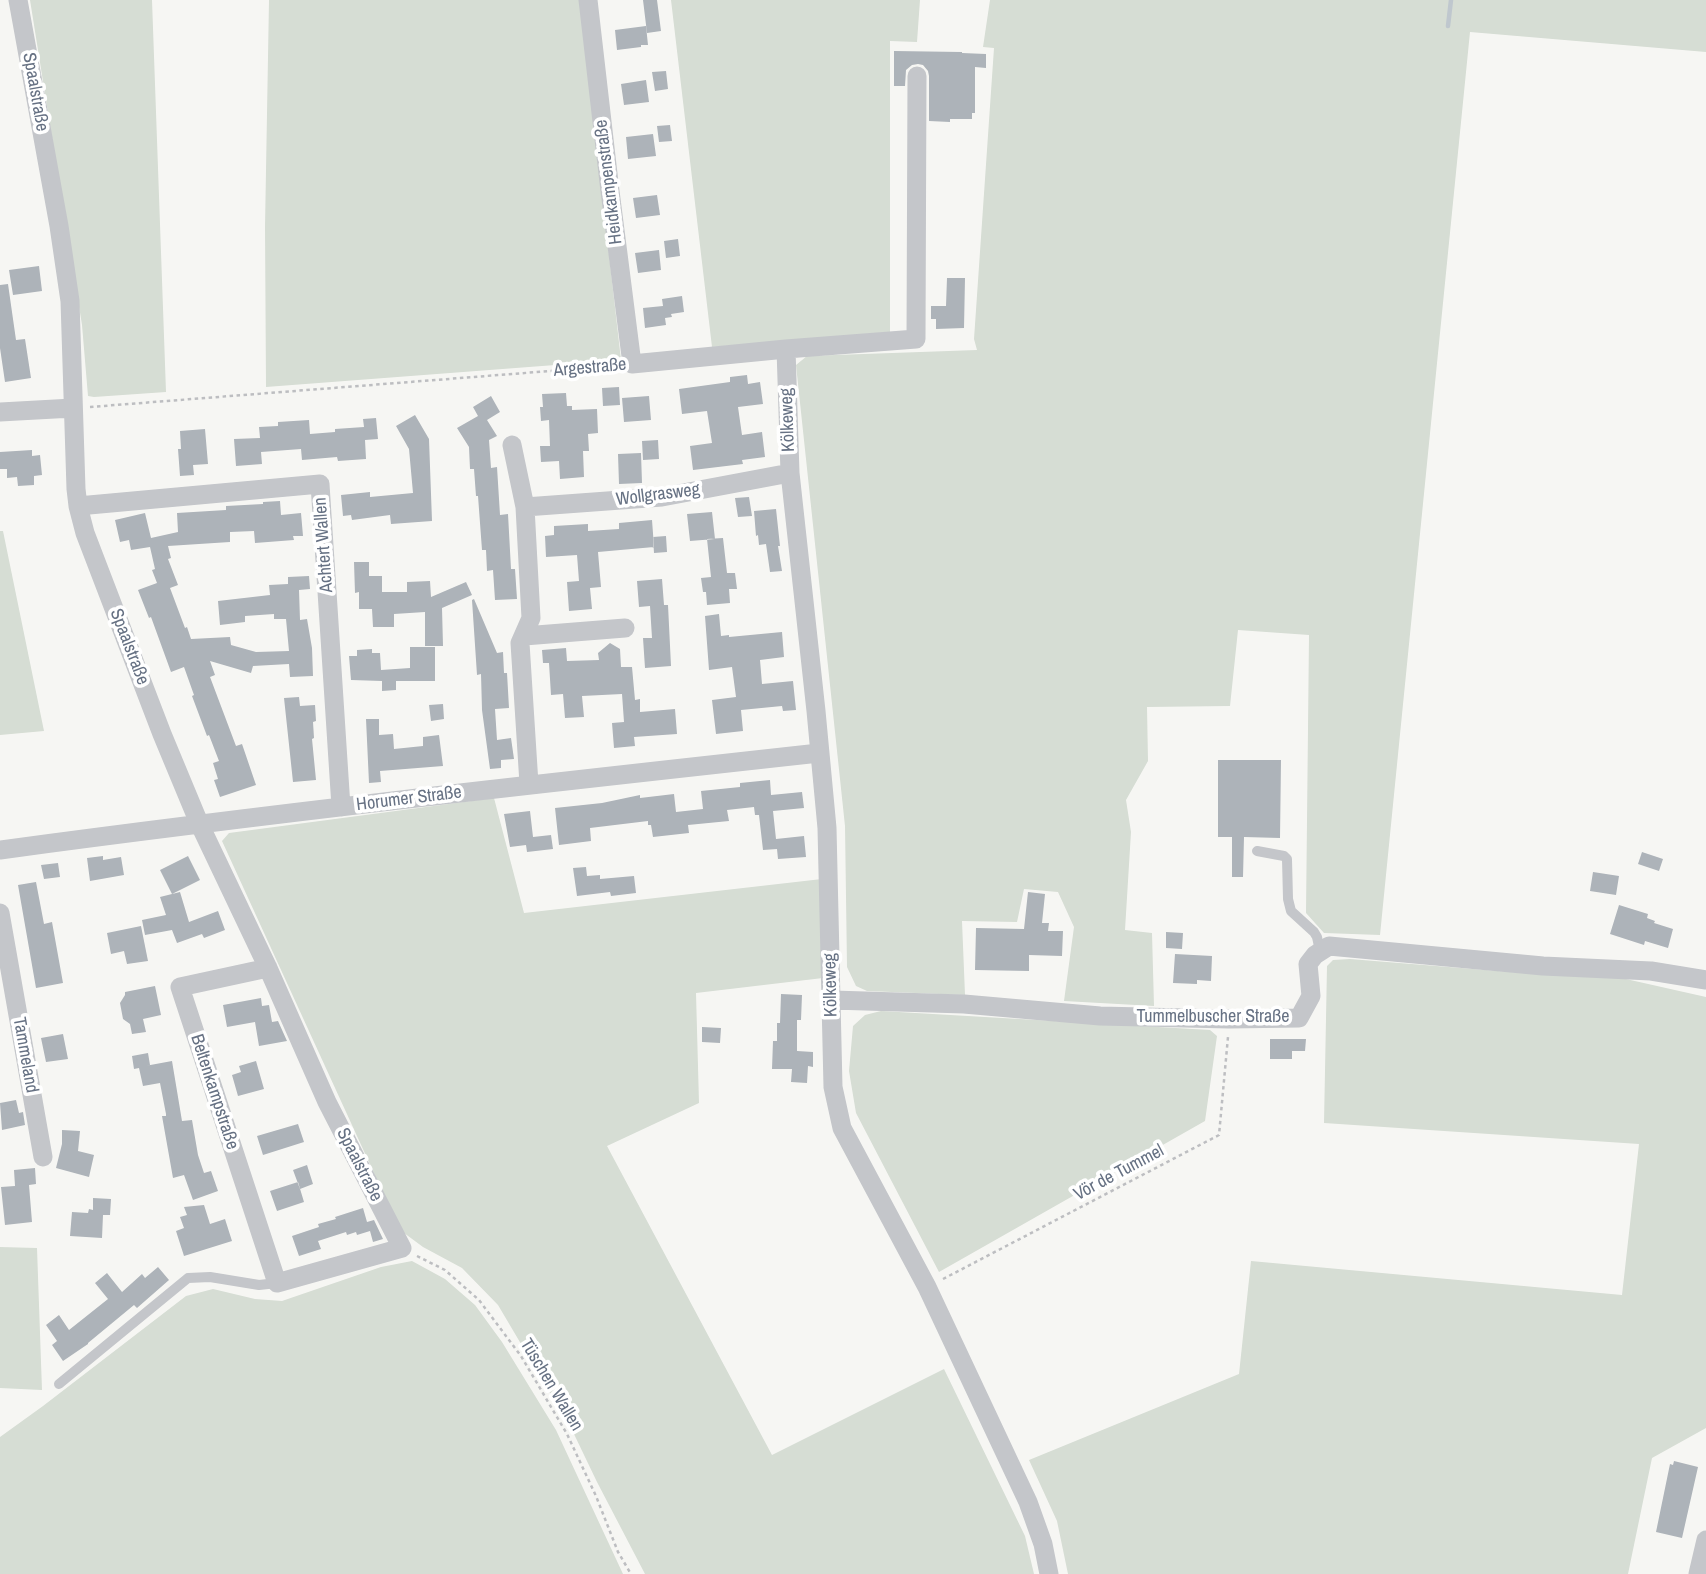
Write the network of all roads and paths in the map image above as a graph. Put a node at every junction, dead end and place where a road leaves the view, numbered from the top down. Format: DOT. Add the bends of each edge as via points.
graph roads {
  1 [pos="18,0"];
  2 [pos="588,0"];
  3 [pos="917,76"];
  4 [pos="786,349"];
  5 [pos="632,364"];
  6 [pos="73,408"];
  7 [pos="0,412"];
  8 [pos="512,444"];
  9 [pos="790,473"];
  10 [pos="78,506"];
  11 [pos="524,507"];
  12 [pos="625,628"];
  13 [pos="524,636"];
  14 [pos="819,753"];
  15 [pos="529,784"];
  16 [pos="341,807"];
  17 [pos="198,823"];
  18 [pos="0,850"];
  19 [pos="1257,852"];
  20 [pos="0,913"];
  21 [pos="1320,951"];
  22 [pos="268,968"];
  23 [pos="1706,980"];
  24 [pos="832,1000"];
  25 [pos="1229,1019"];
  26 [pos="43,1157"];
  27 [pos="402,1248"];
  28 [pos="277,1283"];
  29 [pos="928,1287"];
  30 [pos="59,1384"];
  31 [pos="1706,1540"];
  32 [pos="631,1574"];
  33 [pos="1049,1574"];
  34 [pos="1698,1574"];
  1 -- 6 [label="street, Spaalstraße" via="70,301"];
  2 -- 5 [label="street, Heidkampenstraße"];
  3 -- 4 [label="street, Argestraße" via="916,339"];
  4 -- 5 [label="street, Argestraße"];
  4 -- 9 [label="street, Kölkeweg"];
  5 -- 6 [label="path, Argestraße"];
  6 -- 7 [label="street"];
  6 -- 10 [label="street, Spaalstraße"];
  8 -- 11 [label="street"];
  9 -- 11 [label="street, Wollgrasweg" via="662,497"];
  9 -- 14 [label="street, Kölkeweg"];
  10 -- 16 [label="street, Achtert Wallen" via="320,484"];
  10 -- 17 [label="street, Spaalstraße"];
  11 -- 13 [label="street" via="531,618"];
  12 -- 13 [label="street"];
  13 -- 15 [label="street" via="520,643"];
  14 -- 15 [label="street, Horumer Straße"];
  14 -- 24 [label="street, Kölkeweg" via="827,828"];
  15 -- 16 [label="street, Horumer Straße"];
  16 -- 17 [label="street, Horumer Straße"];
  17 -- 18 [label="street, Horumer Straße"];
  17 -- 22 [label="street, Spaalstraße"];
  19 -- 21 [label="lane" via="1287,859 1292,911 1314,932"];
  20 -- 26 [label="street, Tammeland"];
  21 -- 23 [label="street" via="1329,946 1543,967 1651,971"];
  21 -- 25 [label="street, Tummelbuscher Straße" via="1308,964 1311,996 1299,1018"];
  22 -- 27 [label="street, Spaalstraße" via="327,1102"];
  22 -- 28 [label="street, Beltenkampstraße" via="180,987"];
  24 -- 25 [label="street, Tummelbuscher Straße"];
  24 -- 29 [label="street, Kölkeweg" via="833,1087 842,1128"];
  25 -- 29 [label="path, Vör de Tummel" via="1219,1135"];
  27 -- 28 [label="street"];
  27 -- 32 [label="path, Tüschen Wallen" via="444,1270 480,1300 521,1356 567,1434"];
  28 -- 30 [label="lane" via="188,1278"];
  29 -- 33 [label="street, Kölkeweg" via="1028,1502"];
  31 -- 34 [label="street"];
}
